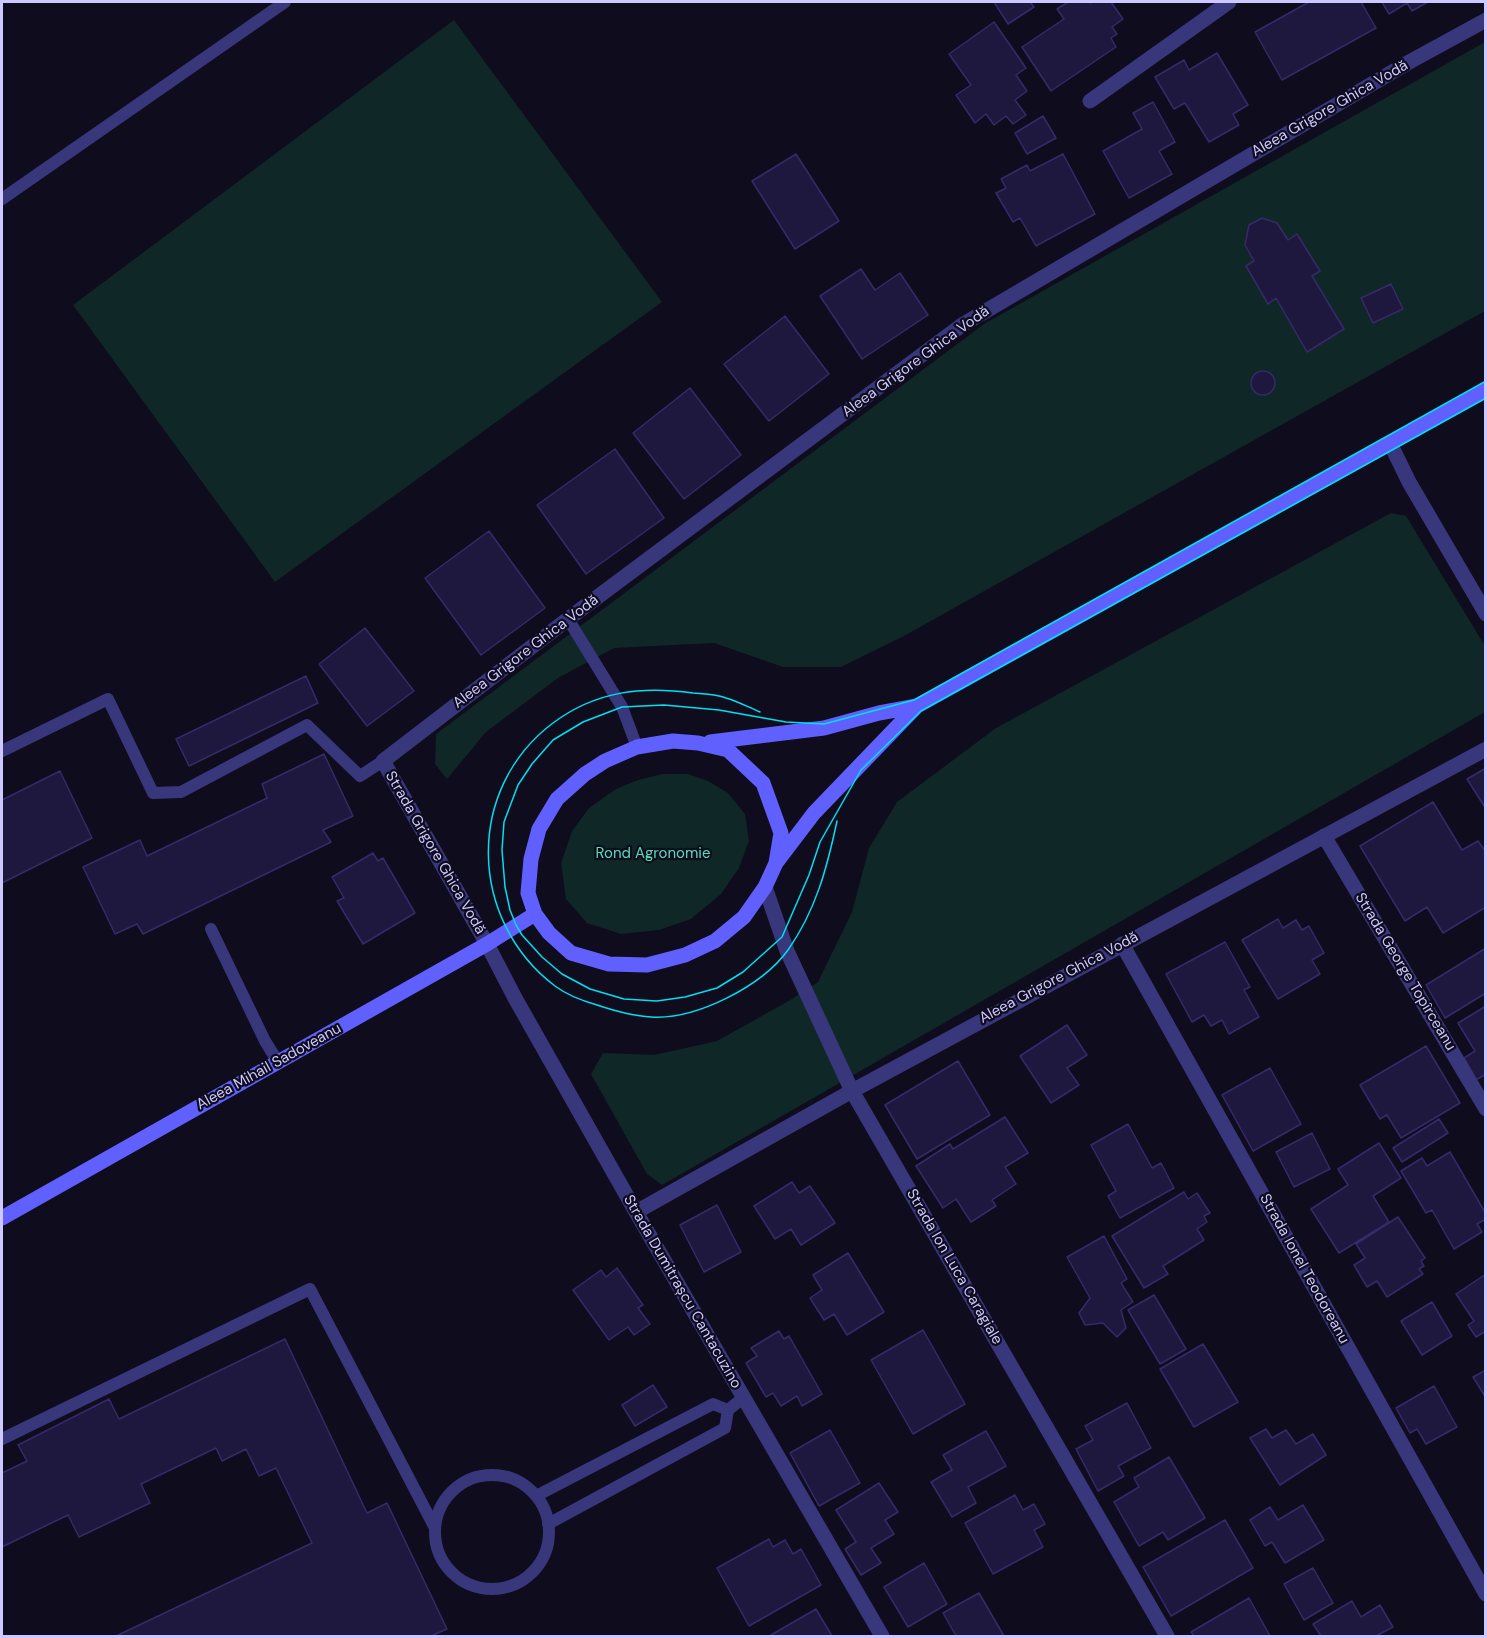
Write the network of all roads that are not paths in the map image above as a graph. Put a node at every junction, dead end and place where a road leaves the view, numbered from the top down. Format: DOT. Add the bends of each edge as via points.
graph roads {
  1 [pos="285,2"];
  2 [pos="1229,2"];
  3 [pos="1485,20"];
  4 [pos="1090,101"];
  5 [pos="2,199"];
  6 [pos="1485,390"];
  7 [pos="1390,443"];
  8 [pos="1485,614"];
  9 [pos="568,619"];
  10 [pos="917,706"];
  11 [pos="698,743"];
  12 [pos="637,747"];
  13 [pos="1485,749"];
  14 [pos="2,751"];
  15 [pos="383,761"];
  16 [pos="1324,836"];
  17 [pos="776,863"];
  18 [pos="765,887"];
  19 [pos="535,914"];
  20 [pos="212,929"];
  21 [pos="488,944"];
  22 [pos="1122,944"];
  23 [pos="278,1062"];
  24 [pos="852,1090"];
  25 [pos="1485,1109"];
  26 [pos="636,1212"];
  27 [pos="2,1218"];
  28 [pos="743,1398"];
  29 [pos="728,1410"];
  30 [pos="2,1439"];
  31 [pos="536,1496"];
  32 [pos="548,1524"];
  33 [pos="435,1528"];
  34 [pos="1485,1594"];
  35 [pos="882,1636"];
  36 [pos="1167,1636"];
  1 -- 5 [label="lane"];
  2 -- 4 [label="street"];
  3 -- 9 [label="street, Aleea Grigore Ghica Vodă" via="962,325"];
  6 -- 7 [label="main road"];
  7 -- 8 [label="street"];
  7 -- 10 [label="main road"];
  9 -- 12 [label="lane" via="622,707"];
  9 -- 15 [label="street, Aleea Grigore Ghica Vodă"];
  10 -- 11 [label="main road" via="824,728"];
  10 -- 17 [label="main road" via="814,813"];
  11 -- 12 [label="main road" via="673,741"];
  11 -- 17 [label="main road" via="728,750 763,783 782,833"];
  12 -- 19 [label="main road" via="605,761 556,799 539,829 531,859 528,893"];
  13 -- 16 [label="street, Aleea Grigore Ghica Vodă"];
  14 -- 15 [label="lane" via="108,699 153,793 181,792 307,725 360,776"];
  15 -- 21 [label="street, Strada Grigore Ghica Vodă"];
  16 -- 22 [label="street, Aleea Grigore Ghica Vodă"];
  16 -- 25 [label="street, Strada George Topîrceanu"];
  17 -- 18 [label="main road"];
  18 -- 19 [label="main road" via="744,917 715,941 685,955 647,965 609,964 571,953"];
  18 -- 24 [label="street, Strada Ion Luca Caragiale" via="787,951"];
  19 -- 21 [label="main road, Aleea Mihail Sadoveanu"];
  20 -- 23 [label="lane"];
  21 -- 23 [label="main road, Aleea Mihail Sadoveanu"];
  21 -- 26 [label="street, Strada Dumitrașcu Cantacuzino"];
  22 -- 24 [label="street, Aleea Grigore Ghica Vodă"];
  22 -- 34 [label="street, Strada Ionel Teodoreanu"];
  23 -- 27 [label="main road, Aleea Mihail Sadoveanu"];
  24 -- 26 [label="street, Aleea Grigore Ghica Vodă"];
  24 -- 36 [label="street, Strada Ion Luca Caragiale"];
  26 -- 28 [label="street, Strada Dumitrașcu Cantacuzino"];
  28 -- 29 [label="lane"];
  28 -- 35 [label="street, Strada Dumitrașcu Cantacuzino"];
  29 -- 31 [label="lane" via="713,1404"];
  29 -- 32 [label="lane" via="725,1428"];
  30 -- 33 [label="lane" via="310,1289"];
  31 -- 32 [label="lane"];
  31 -- 33 [label="lane" via="511,1477 473,1477 456,1486 443,1500"];
  32 -- 33 [label="lane" via="544,1555 534,1571 519,1583 501,1589 482,1589 464,1583 449,1571 438,1555"];
}
